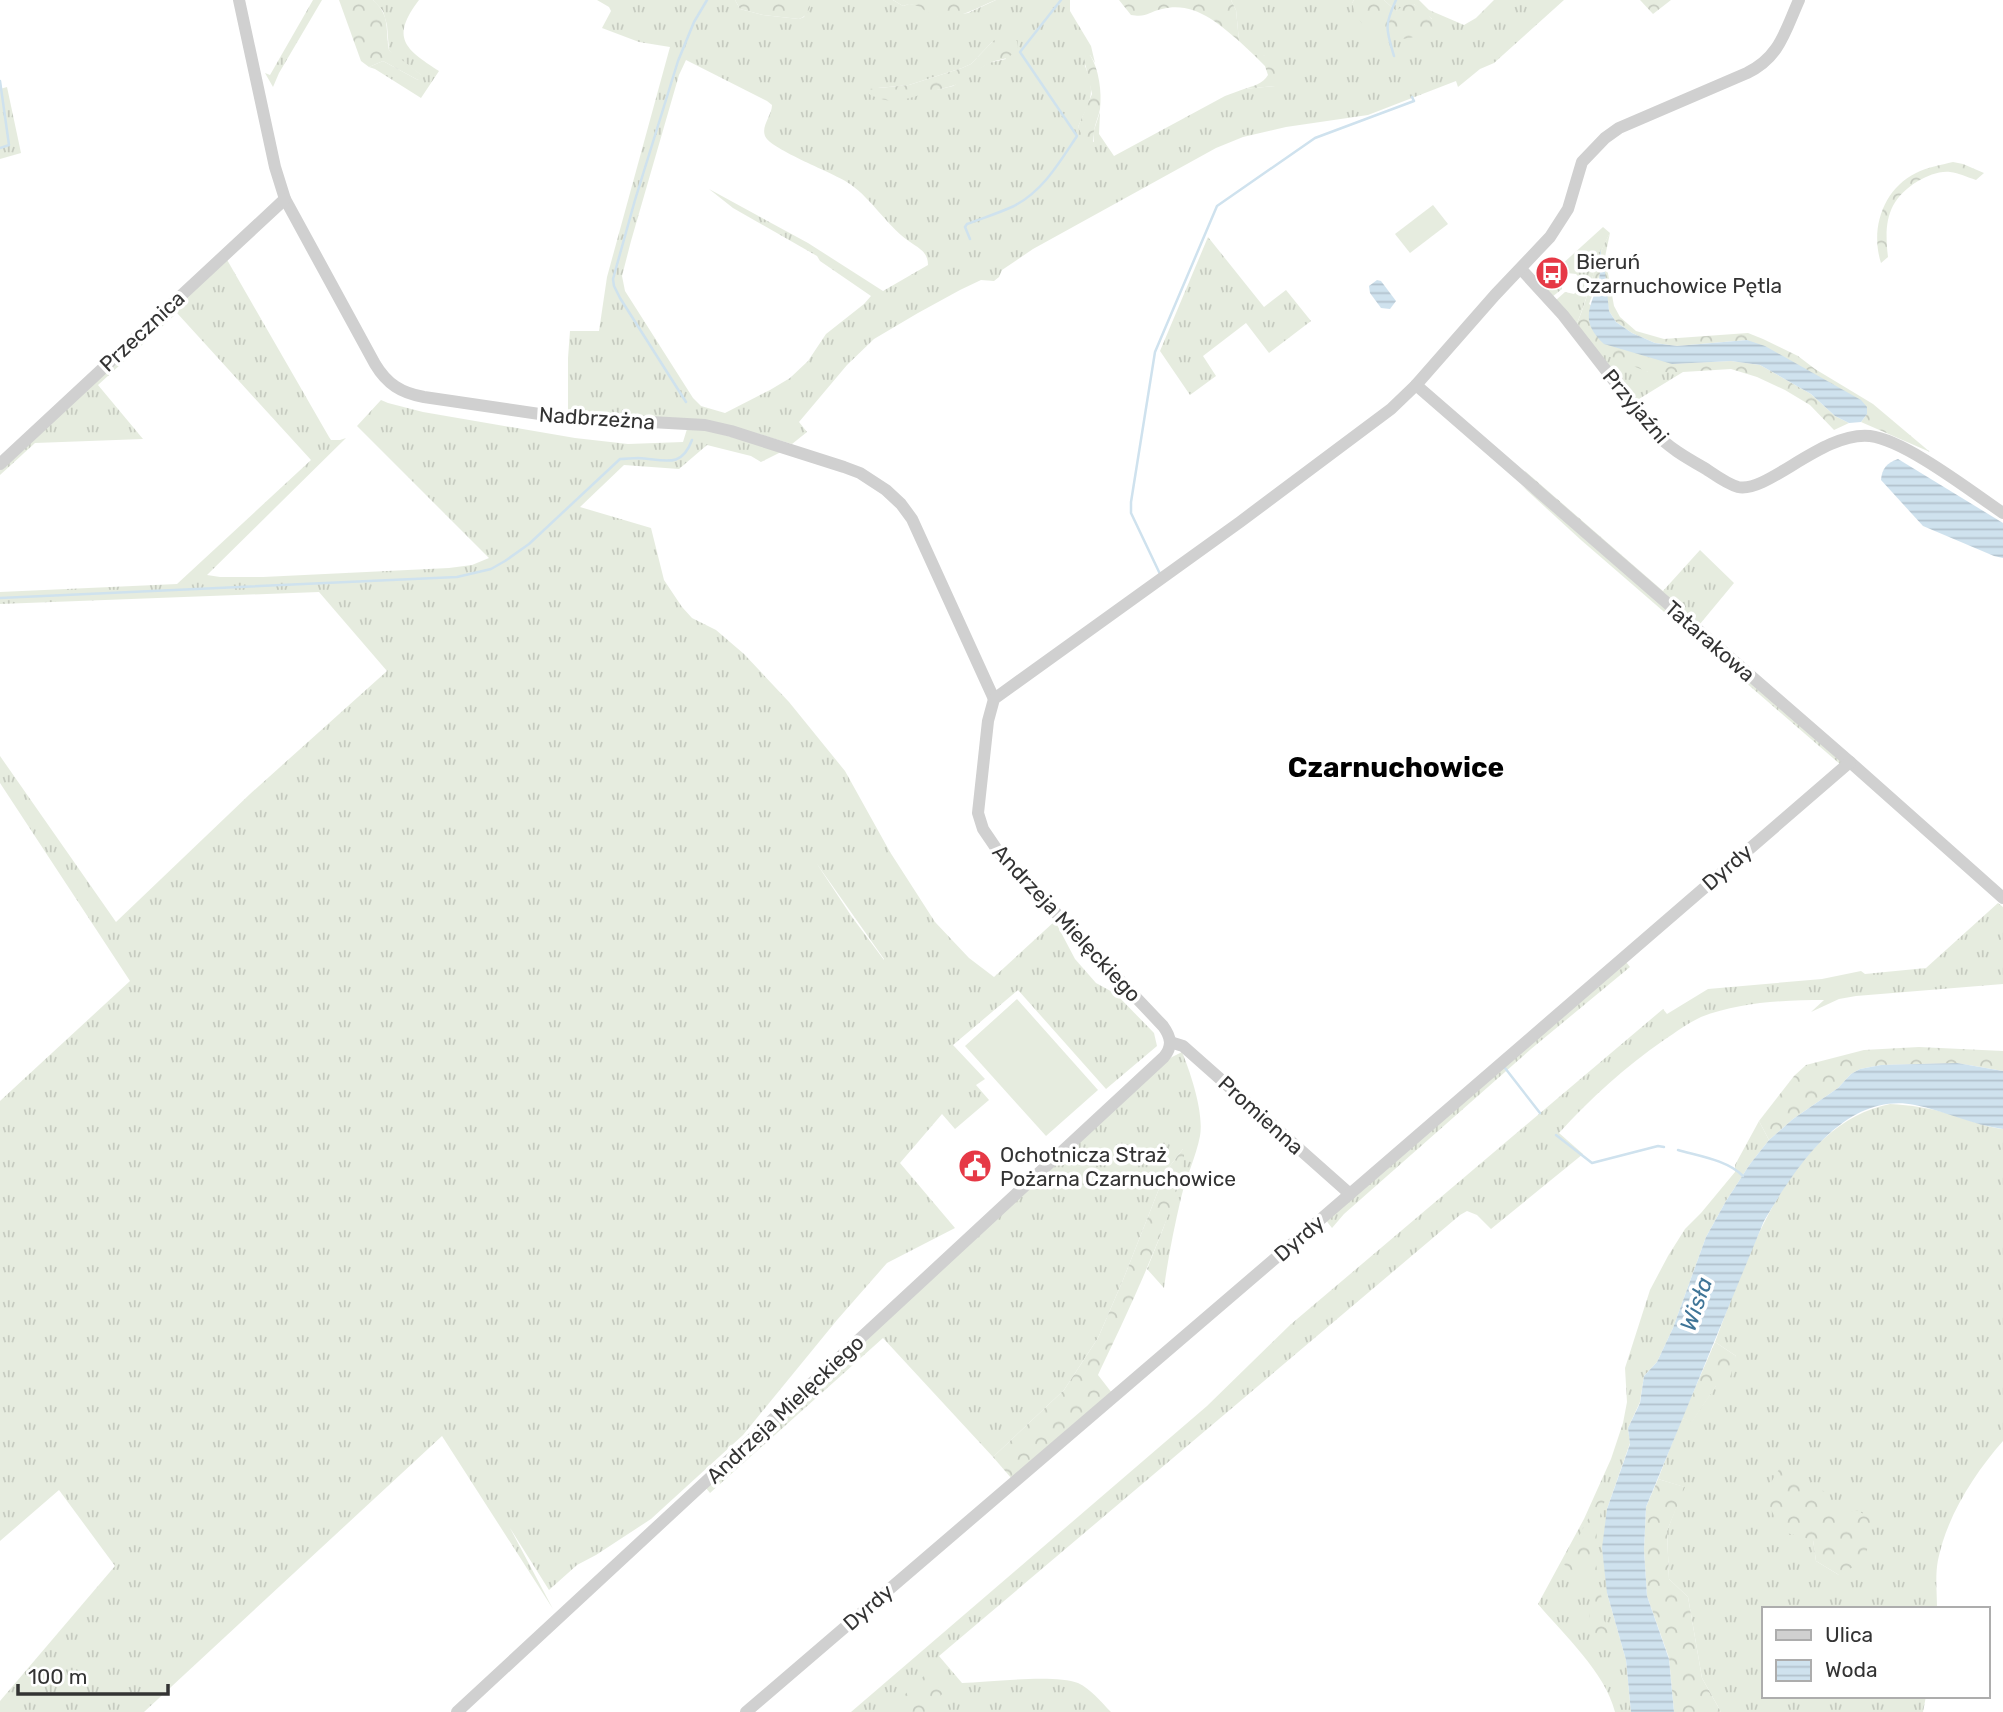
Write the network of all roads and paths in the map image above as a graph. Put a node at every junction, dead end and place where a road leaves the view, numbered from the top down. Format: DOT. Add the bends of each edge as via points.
graph roads {
  1 [pos="239,0"];
  2 [pos="1799,0"];
  3 [pos="285,199"];
  4 [pos="1521,269"];
  5 [pos="1416,385"];
  6 [pos="0,464"];
  7 [pos="2003,513"];
  8 [pos="994,699"];
  9 [pos="1850,762"];
  10 [pos="2003,898"];
  11 [pos="1170,1042"];
  12 [pos="1350,1194"];
  13 [pos="457,1712"];
  14 [pos="746,1712"];
  1 -- 3 [label="street, Nadbrzeżna"];
  2 -- 4 [label="street" via="1766,62 1605,138 1582,162 1568,209"];
  3 -- 6 [label="street, Przecznica"];
  3 -- 8 [label="street, Nadbrzeżna" via="380,373 403,392 560,417 716,427 844,467 883,488 915,524"];
  4 -- 5 [label="street"];
  4 -- 7 [label="street, Przyjaźni" via="1654,432 1668,446 1725,481 1749,486 1825,445 1869,436 1896,443"];
  5 -- 8 [label="street" via="1391,409 1261,506"];
  5 -- 9 [label="street, Tatarakowa"];
  8 -- 11 [label="street, Andrzeja Mielęckiego" via="978,806 983,829 1000,854 1163,1026"];
  9 -- 10 [label="street, Tatarakowa"];
  9 -- 12 [label="street, Dyrdy"];
  11 -- 12 [label="street, Promienna" via="1183,1046"];
  11 -- 13 [label="street, Andrzeja Mielęckiego" via="1164,1057"];
  12 -- 14 [label="street, Dyrdy"];
}
